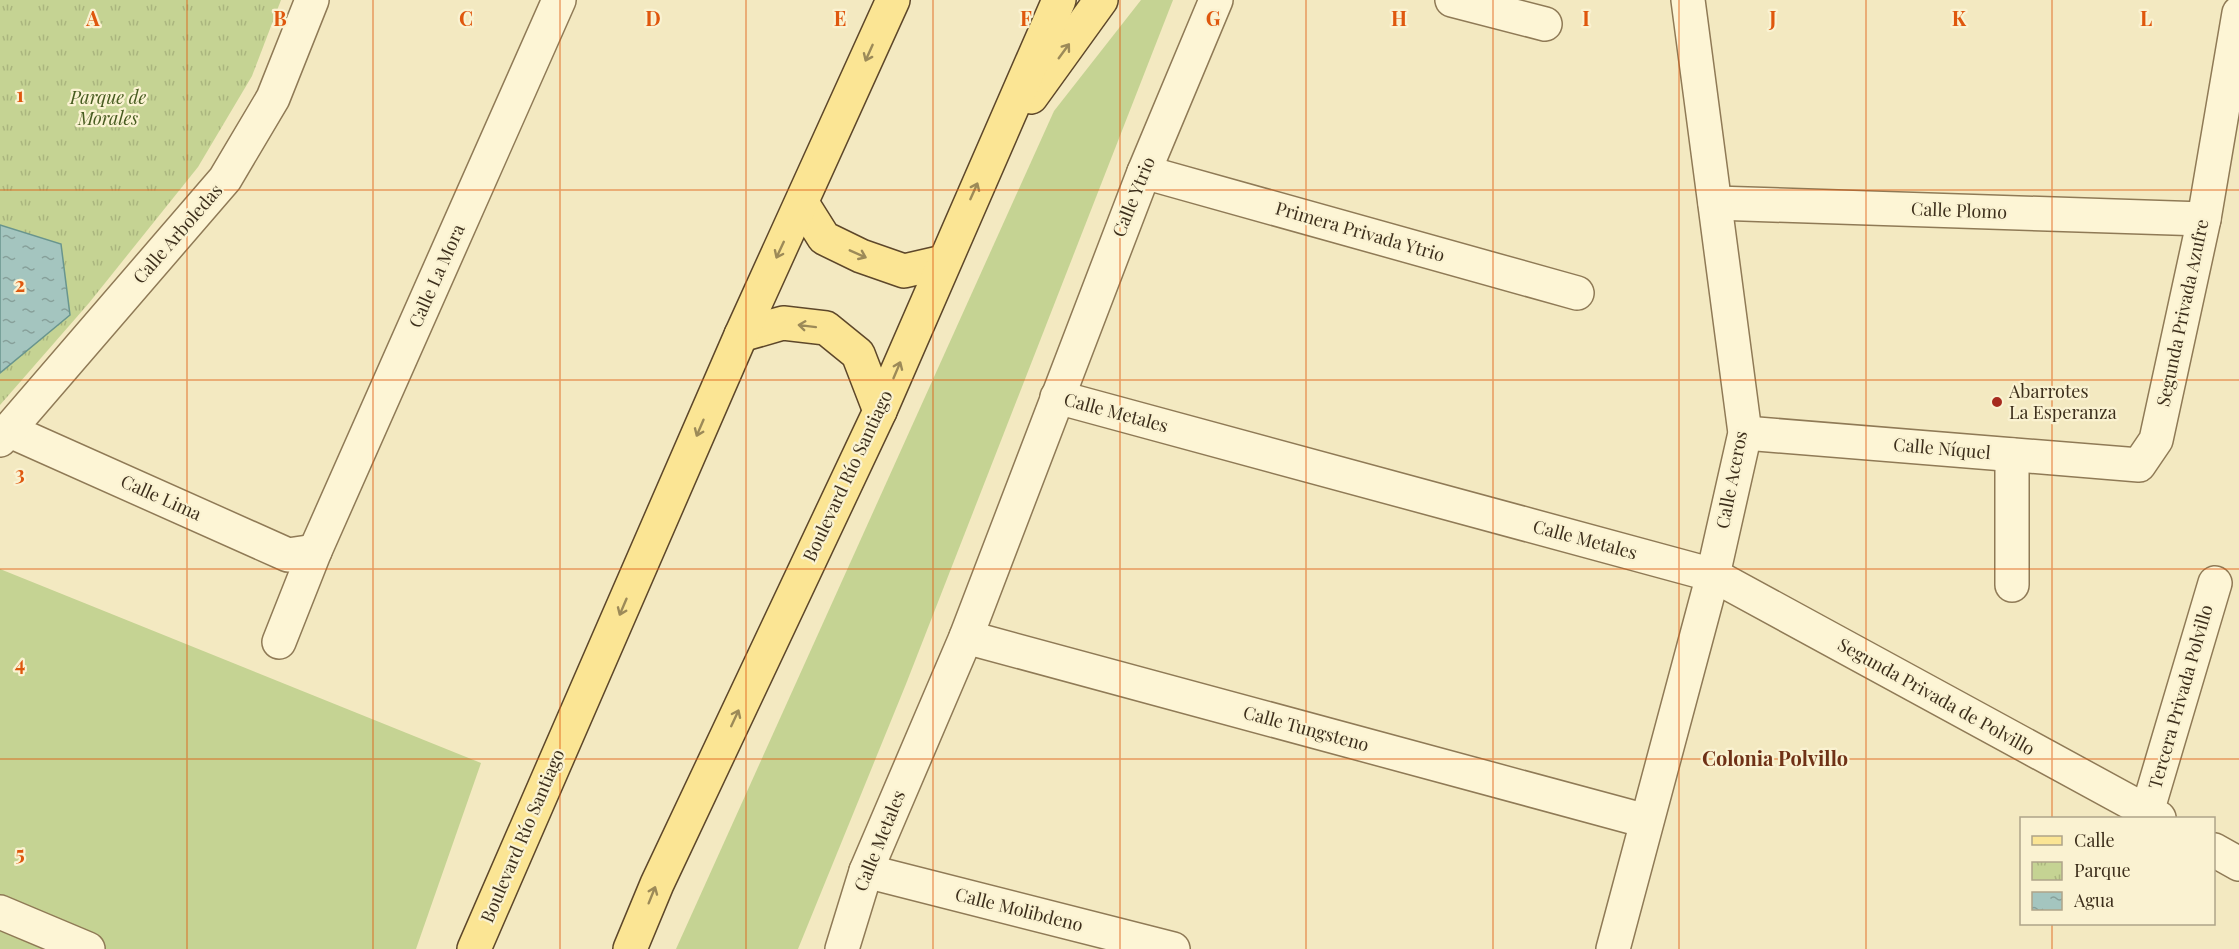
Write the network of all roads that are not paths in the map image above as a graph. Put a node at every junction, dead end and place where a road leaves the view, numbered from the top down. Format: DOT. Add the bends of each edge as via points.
graph roads {
  1 [pos="312,0"];
  2 [pos="559,0"];
  3 [pos="893,0"];
  4 [pos="1059,0"];
  5 [pos="1101,0"];
  6 [pos="1216,0"];
  7 [pos="1452,0"];
  8 [pos="1688,0"];
  9 [pos="2239,13"];
  10 [pos="1545,24"];
  11 [pos="993,149"];
  12 [pos="2227,158"];
  13 [pos="1144,172"];
  14 [pos="802,203"];
  15 [pos="1715,203"];
  16 [pos="2204,219"];
  17 [pos="943,262"];
  18 [pos="1577,293"];
  19 [pos="741,335"];
  20 [pos="1057,397"];
  21 [pos="880,411"];
  22 [pos="1745,433"];
  23 [pos="4,435"];
  24 [pos="2012,455"];
  25 [pos="2139,465"];
  26 [pos="315,551"];
  27 [pos="1713,575"];
  28 [pos="2215,583"];
  29 [pos="2012,585"];
  30 [pos="966,637"];
  31 [pos="279,642"];
  32 [pos="2153,815"];
  33 [pos="1646,821"];
  34 [pos="2215,851"];
  35 [pos="2239,864"];
  36 [pos="866,871"];
  37 [pos="0,912"];
  38 [pos="88,949"];
  39 [pos="474,949"];
  40 [pos="630,949"];
  41 [pos="842,949"];
  42 [pos="1173,949"];
  43 [pos="1613,949"];
  1 -- 23 [label="street, Calle Arboledas" via="273,98 225,179"];
  2 -- 26 [label="street, Calle La Mora"];
  3 -- 14 [label="main road, Boulevard Río Santiago, one-way"];
  4 -- 11 [label="main road, Boulevard Río Santiago"];
  11 -- 5 [label="main road, one-way"];
  6 -- 13 [label="street, Calle Ytrio"];
  7 -- 10 [label="street"];
  8 -- 15 [label="street, Calle Aceros"];
  9 -- 12 [label="street, Segunda Privada Azufre"];
  17 -- 11 [label="main road, Boulevard Río Santiago, one-way"];
  12 -- 16 [label="street, Segunda Privada Azufre"];
  13 -- 18 [label="street, Primera Privada Ytrio"];
  13 -- 20 [label="street, Calle Ytrio"];
  14 -- 17 [label="main road, one-way" via="824,238 861,256 904,271"];
  14 -- 19 [label="main road, Boulevard Río Santiago, one-way"];
  15 -- 16 [label="street, Calle Plomo"];
  15 -- 22 [label="street, Calle Aceros"];
  16 -- 25 [label="street, Segunda Privada Azufre" via="2156,440"];
  21 -- 17 [label="main road, Boulevard Río Santiago, one-way"];
  21 -- 19 [label="main road, one-way" via="858,354 826,328 783,323"];
  19 -- 39 [label="main road, Boulevard Río Santiago, one-way"];
  20 -- 27 [label="street, Calle Metales"];
  20 -- 30 [label="street, Calle Metales"];
  40 -- 21 [label="main road, Boulevard Río Santiago, one-way"];
  22 -- 24 [label="street, Calle Níquel"];
  22 -- 27 [label="street, Calle Aceros"];
  23 -- 26 [label="street, Calle Lima" via="288,555"];
  24 -- 25 [label="street, Calle Níquel"];
  24 -- 29 [label="street"];
  26 -- 31 [label="street, Calle La Mora"];
  27 -- 32 [label="street, Segunda Privada de Polvillo"];
  27 -- 33 [label="street, Calle Aceros"];
  28 -- 32 [label="street, Tercera Privada Polvillo"];
  30 -- 33 [label="street, Calle Tungsteno"];
  30 -- 36 [label="street, Calle Metales"];
  33 -- 43 [label="street, Calle Aceros"];
  34 -- 35 [label="street"];
  36 -- 41 [label="street, Calle Metales"];
  36 -- 42 [label="street, Calle Molibdeno"];
  37 -- 38 [label="street"];
}
